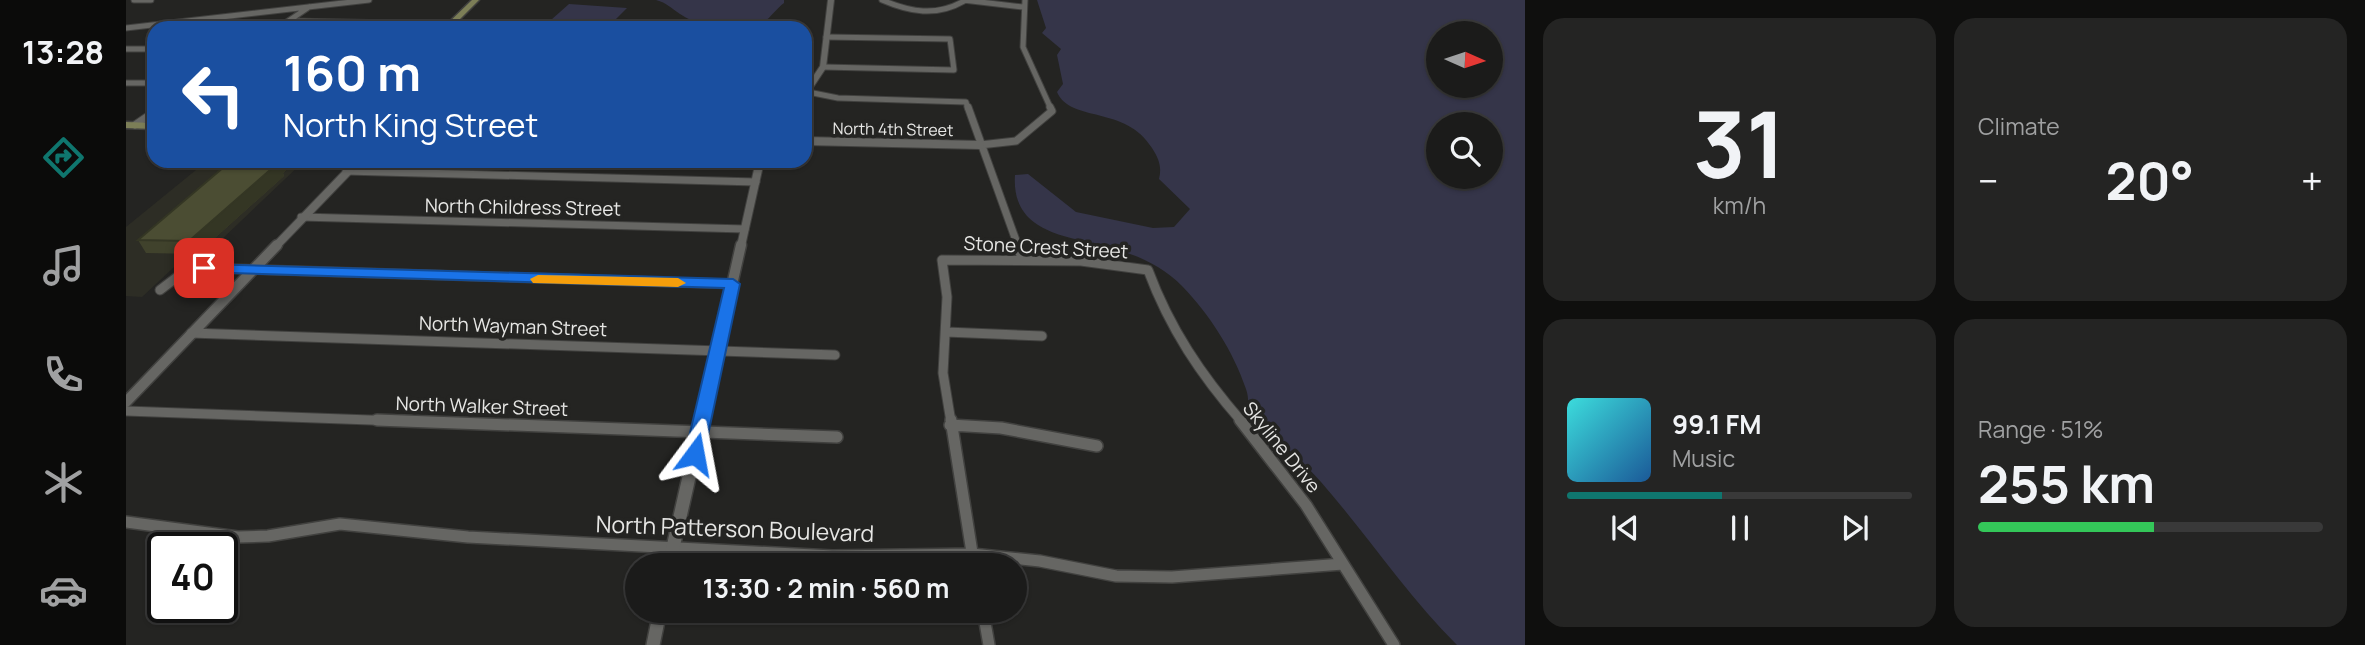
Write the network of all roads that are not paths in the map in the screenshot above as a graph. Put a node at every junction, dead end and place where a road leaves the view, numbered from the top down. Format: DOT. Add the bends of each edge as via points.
graph roads {
  1 [pos="134,0"];
  2 [pos="151,0"];
  3 [pos="320,0"];
  4 [pos="369,0"];
  5 [pos="476,0"];
  6 [pos="831,0"];
  7 [pos="882,0"];
  8 [pos="964,0"];
  9 [pos="1024,3"];
  10 [pos="312,5"];
  11 [pos="183,21"];
  12 [pos="289,21"];
  13 [pos="454,21"];
  14 [pos="147,25"];
  15 [pos="126,28"];
  16 [pos="826,37"];
  17 [pos="126,48"];
  18 [pos="147,49"];
  19 [pos="823,67"];
  20 [pos="126,83"];
  21 [pos="147,83"];
  22 [pos="812,85"];
  23 [pos="812,94"];
  24 [pos="147,116"];
  25 [pos="130,125"];
  26 [pos="812,141"];
  27 [pos="980,145"];
  28 [pos="348,168"];
  29 [pos="422,168"];
  30 [pos="759,168"];
  31 [pos="756,182"];
  32 [pos="301,217"];
  33 [pos="746,229"];
  34 [pos="1023,260"];
  35 [pos="251,269"];
  36 [pos="1149,270"];
  37 [pos="733,284"];
  38 [pos="160,290"];
  39 [pos="946,332"];
  40 [pos="191,333"];
  41 [pos="1042,335"];
  42 [pos="719,350"];
  43 [pos="835,355"];
  44 [pos="126,402"];
  45 [pos="126,411"];
  46 [pos="950,425"];
  47 [pos="700,431"];
  48 [pos="837,437"];
  49 [pos="1097,446"];
  50 [pos="126,522"];
  51 [pos="673,548"];
  52 [pos="672,553"];
  53 [pos="772,553"];
  54 [pos="972,553"];
  55 [pos="1343,564"];
  56 [pos="1027,565"];
  57 [pos="658,623"];
  58 [pos="985,623"];
  59 [pos="653,645"];
  60 [pos="989,645"];
  61 [pos="1394,645"];
  1 -- 2 [label="street"];
  3 -- 10 [label="street"];
  4 -- 10 [label="street"];
  5 -- 13 [label="main road"];
  6 -- 16 [label="street"];
  7 -- 8 [label="street" via="930,13"];
  8 -- 9 [label="street"];
  9 -- 27 [label="street" via="1023,47 1052,111 1016,141"];
  10 -- 11 [label="street"];
  10 -- 12 [label="street"];
  14 -- 15 [label="street"];
  16 -- 19 [label="street"];
  16 -- 19 [label="street" via="950,39 954,70"];
  17 -- 18 [label="street"];
  19 -- 22 [label="street"];
  20 -- 21 [label="street"];
  23 -- 27 [label="street" via="966,102"];
  24 -- 25 [label="street"];
  26 -- 27 [label="street, North 4th Street"];
  27 -- 34 [label="street"];
  28 -- 32 [label="street"];
  29 -- 31 [label="street"];
  30 -- 31 [label="street"];
  31 -- 33 [label="street"];
  32 -- 33 [label="street, North Childress Street"];
  32 -- 35 [label="street"];
  33 -- 37 [label="street"];
  34 -- 36 [label="street, Stone Crest Street" via="1081,261"];
  34 -- 39 [label="street, Stone Crest Street" via="942,260"];
  35 -- 37 [label="street"];
  35 -- 38 [label="street" via="191,269"];
  35 -- 40 [label="street"];
  36 -- 55 [label="street, Skyline Drive" via="1161,308 1201,376 1292,485"];
  37 -- 42 [label="street"];
  39 -- 41 [label="street"];
  39 -- 46 [label="street" via="943,373"];
  40 -- 42 [label="street, North Wayman Street"];
  40 -- 44 [label="street"];
  42 -- 43 [label="street, North Wayman Street"];
  42 -- 47 [label="street"];
  45 -- 47 [label="street, North Walker Street"];
  46 -- 49 [label="street" via="1001,428"];
  46 -- 54 [label="street"];
  47 -- 48 [label="street, North Walker Street"];
  47 -- 51 [label="street"];
  50 -- 51 [label="street, North Patterson Boulevard" via="238,537 340,524 468,537"];
  51 -- 52 [label="street"];
  51 -- 53 [label="street, North Patterson Boulevard"];
  55 -- 56 [label="street, North Patterson Boulevard" via="1172,577"];
  55 -- 61 [label="street, Skyline Drive"];
  57 -- 59 [label="street"];
  58 -- 60 [label="street"];
}
